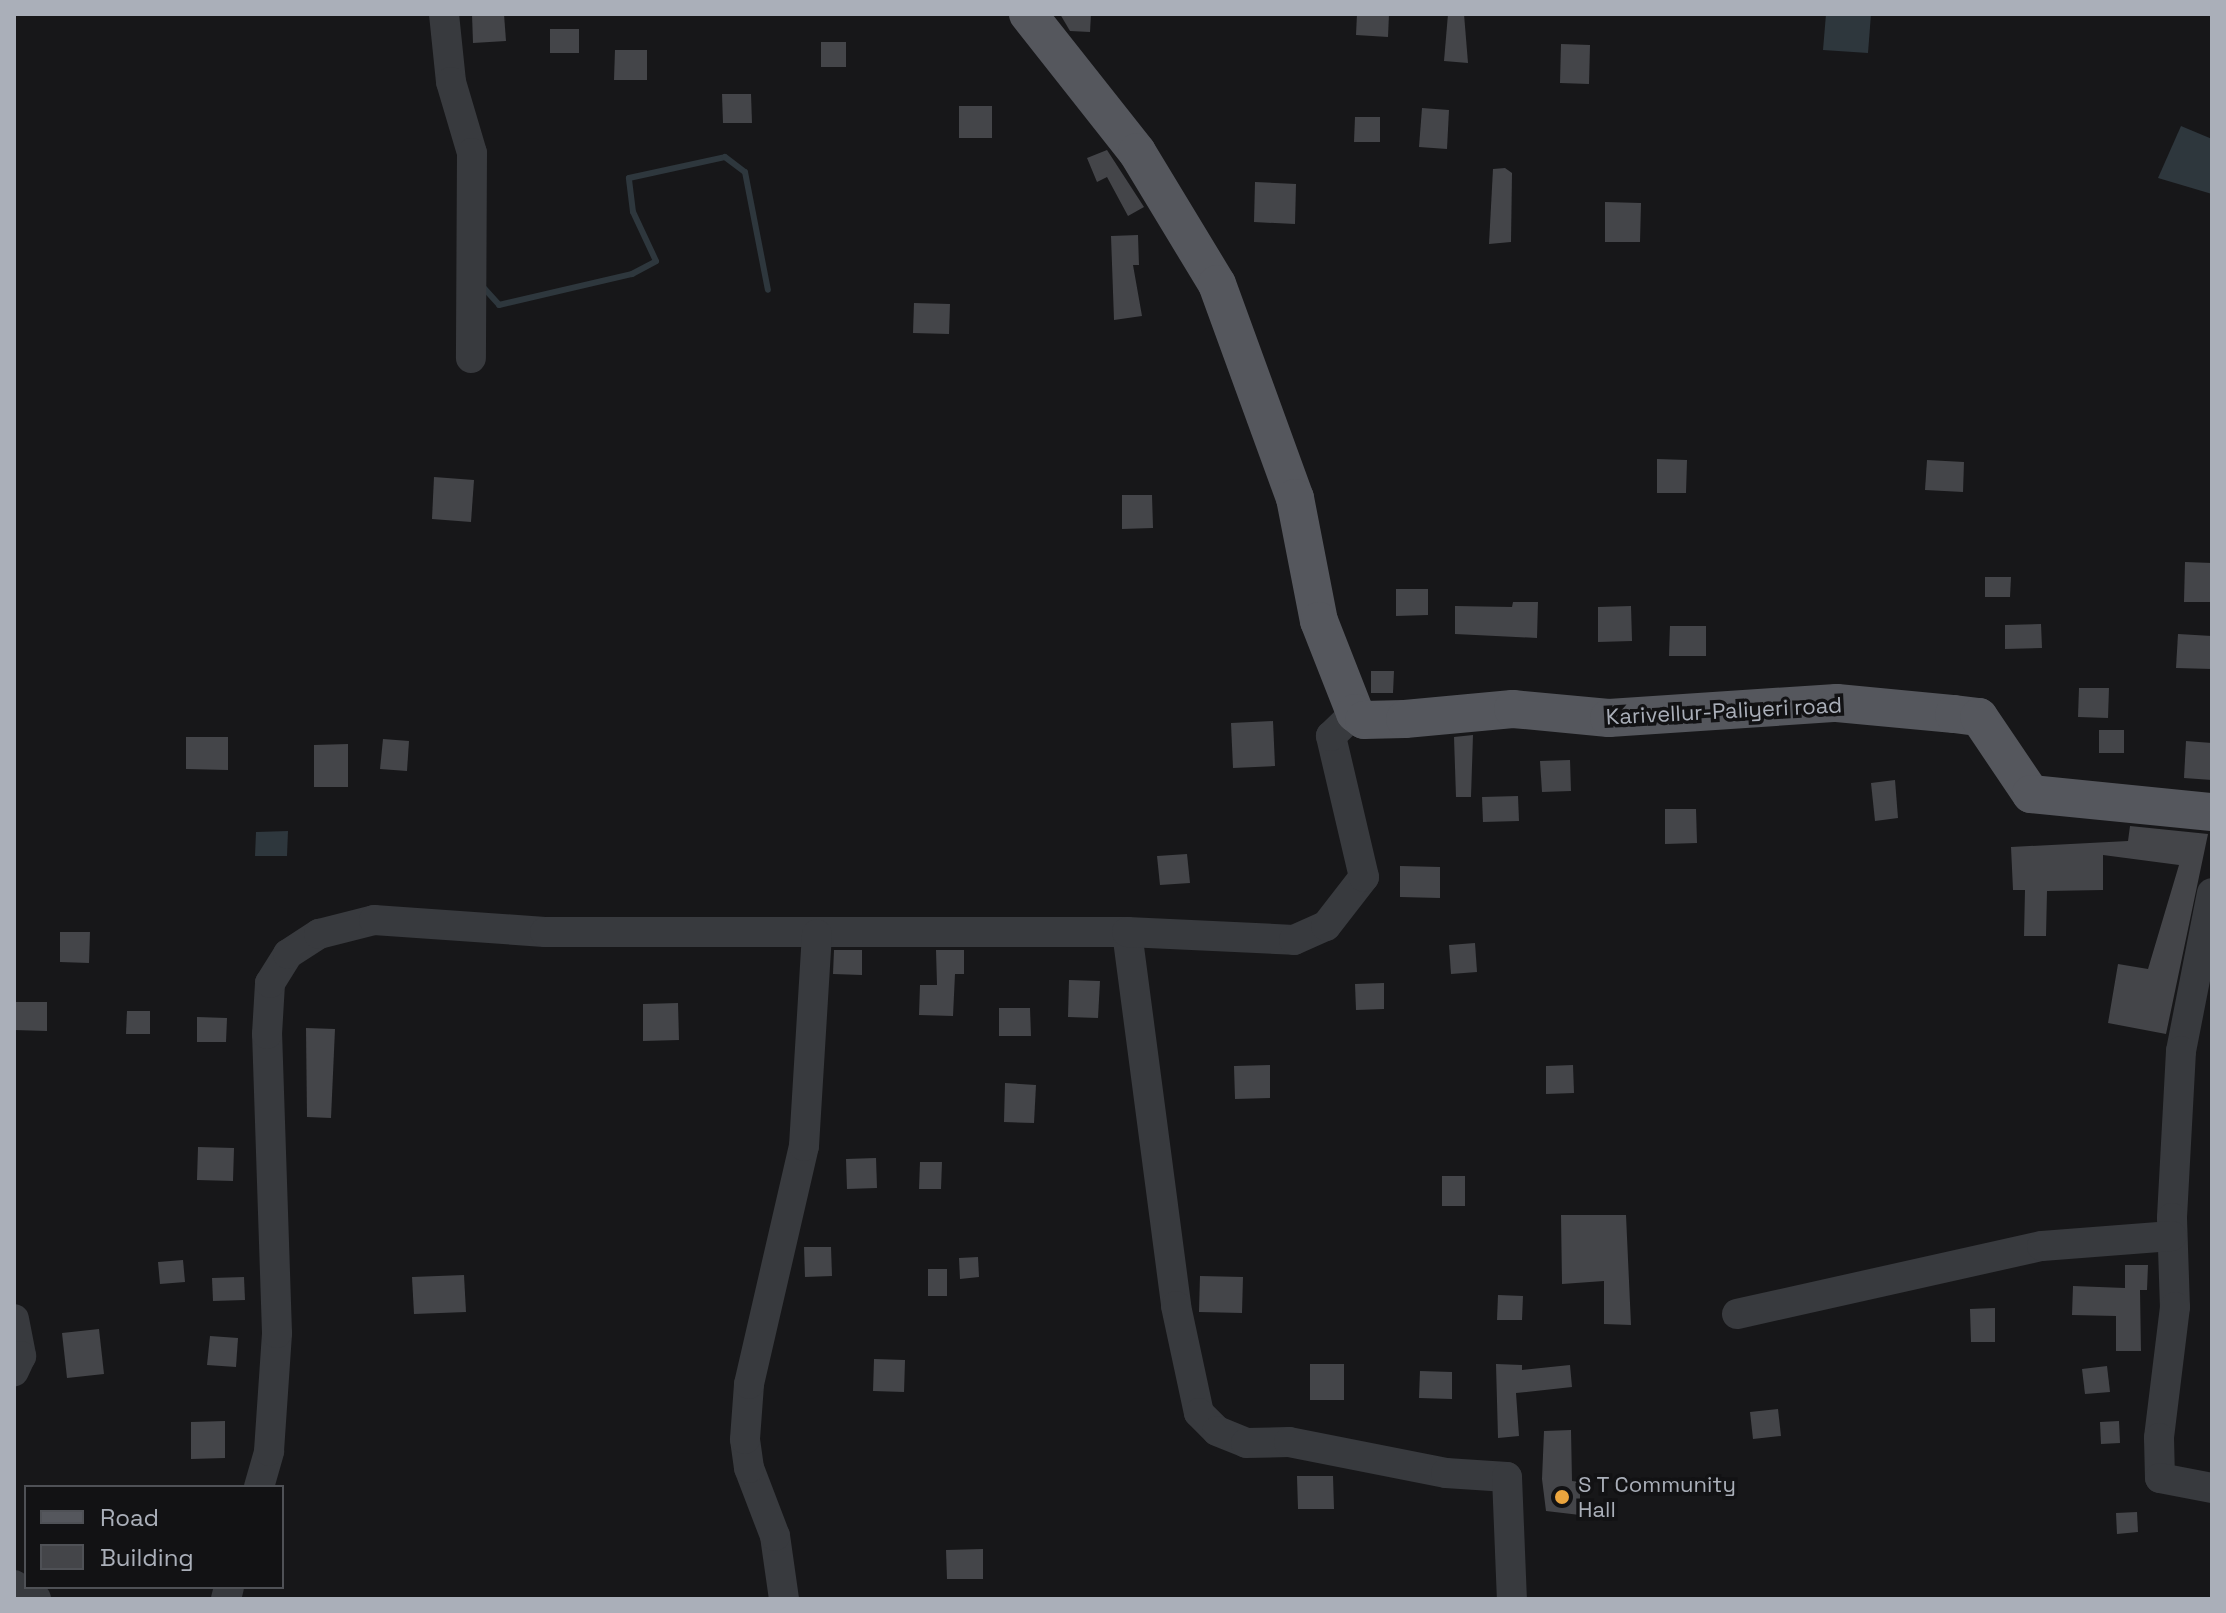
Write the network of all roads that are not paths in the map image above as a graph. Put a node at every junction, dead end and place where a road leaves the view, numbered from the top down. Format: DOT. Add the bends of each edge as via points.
graph roads {
  1 [pos="444,14"];
  2 [pos="1028,14"];
  3 [pos="471,358"];
  4 [pos="1355,713"];
  5 [pos="2212,812"];
  6 [pos="2212,893"];
  7 [pos="1127,932"];
  8 [pos="817,934"];
  9 [pos="2172,1236"];
  10 [pos="1737,1314"];
  11 [pos="14,1319"];
  12 [pos="14,1371"];
  13 [pos="260,1485"];
  14 [pos="2212,1488"];
  15 [pos="14,1585"];
  16 [pos="36,1599"];
  17 [pos="784,1599"];
  18 [pos="1512,1599"];
  1 -- 3 [label="street" via="451,82 472,153"];
  2 -- 4 [label="main road" via="1137,152 1217,284 1295,498 1319,621"];
  4 -- 5 [label="main road, Karivellur-Paliyeri road" via="1364,720 1405,719 1513,709 1609,718 1837,703 1967,715 1979,717 2031,794"];
  4 -- 7 [label="street" via="1331,736 1364,877 1336,917 1294,940"];
  6 -- 9 [label="street" via="2181,1051"];
  7 -- 8 [label="street"];
  7 -- 18 [label="street" via="1176,1306 1199,1413 1217,1431 1246,1443 1289,1442 1446,1473 1507,1477"];
  8 -- 13 [label="street" via="545,932 374,920 319,934 288,954 270,983 277,1333 269,1451"];
  8 -- 17 [label="street" via="804,1146 749,1384 745,1439 749,1468 775,1536"];
  9 -- 10 [label="street" via="2042,1246"];
  9 -- 14 [label="street" via="2175,1307 2160,1478"];
  11 -- 12 [label="street" via="21,1356"];
  15 -- 16 [label="street"];
}
